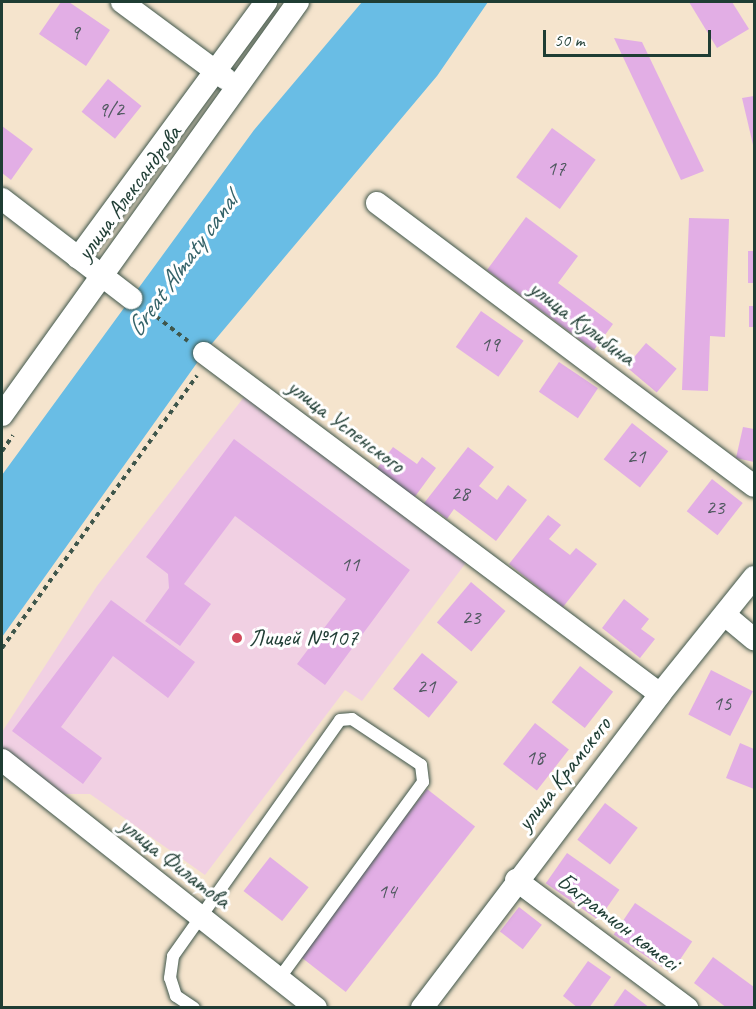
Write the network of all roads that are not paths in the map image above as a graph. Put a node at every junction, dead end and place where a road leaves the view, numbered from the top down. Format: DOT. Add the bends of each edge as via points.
graph roads {
  1 [pos="122,2"];
  2 [pos="266,2"];
  3 [pos="298,2"];
  4 [pos="216,71"];
  5 [pos="237,87"];
  6 [pos="2,199"];
  7 [pos="377,203"];
  8 [pos="78,258"];
  9 [pos="102,277"];
  10 [pos="131,298"];
  11 [pos="204,353"];
  12 [pos="2,415"];
  13 [pos="754,486"];
  14 [pos="754,577"];
  15 [pos="725,615"];
  16 [pos="754,639"];
  17 [pos="660,694"];
  18 [pos="2,760"];
  19 [pos="516,880"];
  20 [pos="199,917"];
  21 [pos="279,979"];
  22 [pos="194,1008"];
  23 [pos="316,1008"];
  24 [pos="422,1008"];
  25 [pos="687,1008"];
  1 -- 4 [label="street"];
  2 -- 4 [label="street"];
  3 -- 5 [label="street, улица Александрова"];
  4 -- 5 [label="street"];
  4 -- 8 [label="street"];
  5 -- 9 [label="street, улица Александрова"];
  6 -- 8 [label="street"];
  7 -- 13 [label="street, улица Кулибина"];
  8 -- 9 [label="street"];
  9 -- 10 [label="street"];
  9 -- 12 [label="street, улица Александрова"];
  11 -- 17 [label="street, улица Успенского"];
  14 -- 15 [label="street, улица Крамского"];
  15 -- 16 [label="street"];
  15 -- 17 [label="street, улица Крамского"];
  17 -- 19 [label="street, улица Крамского"];
  18 -- 20 [label="street, улица Филатова"];
  19 -- 24 [label="street, улица Крамского"];
  19 -- 25 [label="street, Багратион көшесі"];
  20 -- 21 [label="street, улица Филатова"];
  20 -- 21 [label="lane" via="340,720 352,719 422,765 423,782"];
  20 -- 22 [label="lane" via="173,956 170,978 176,996"];
  21 -- 23 [label="street, улица Филатова"];
}
